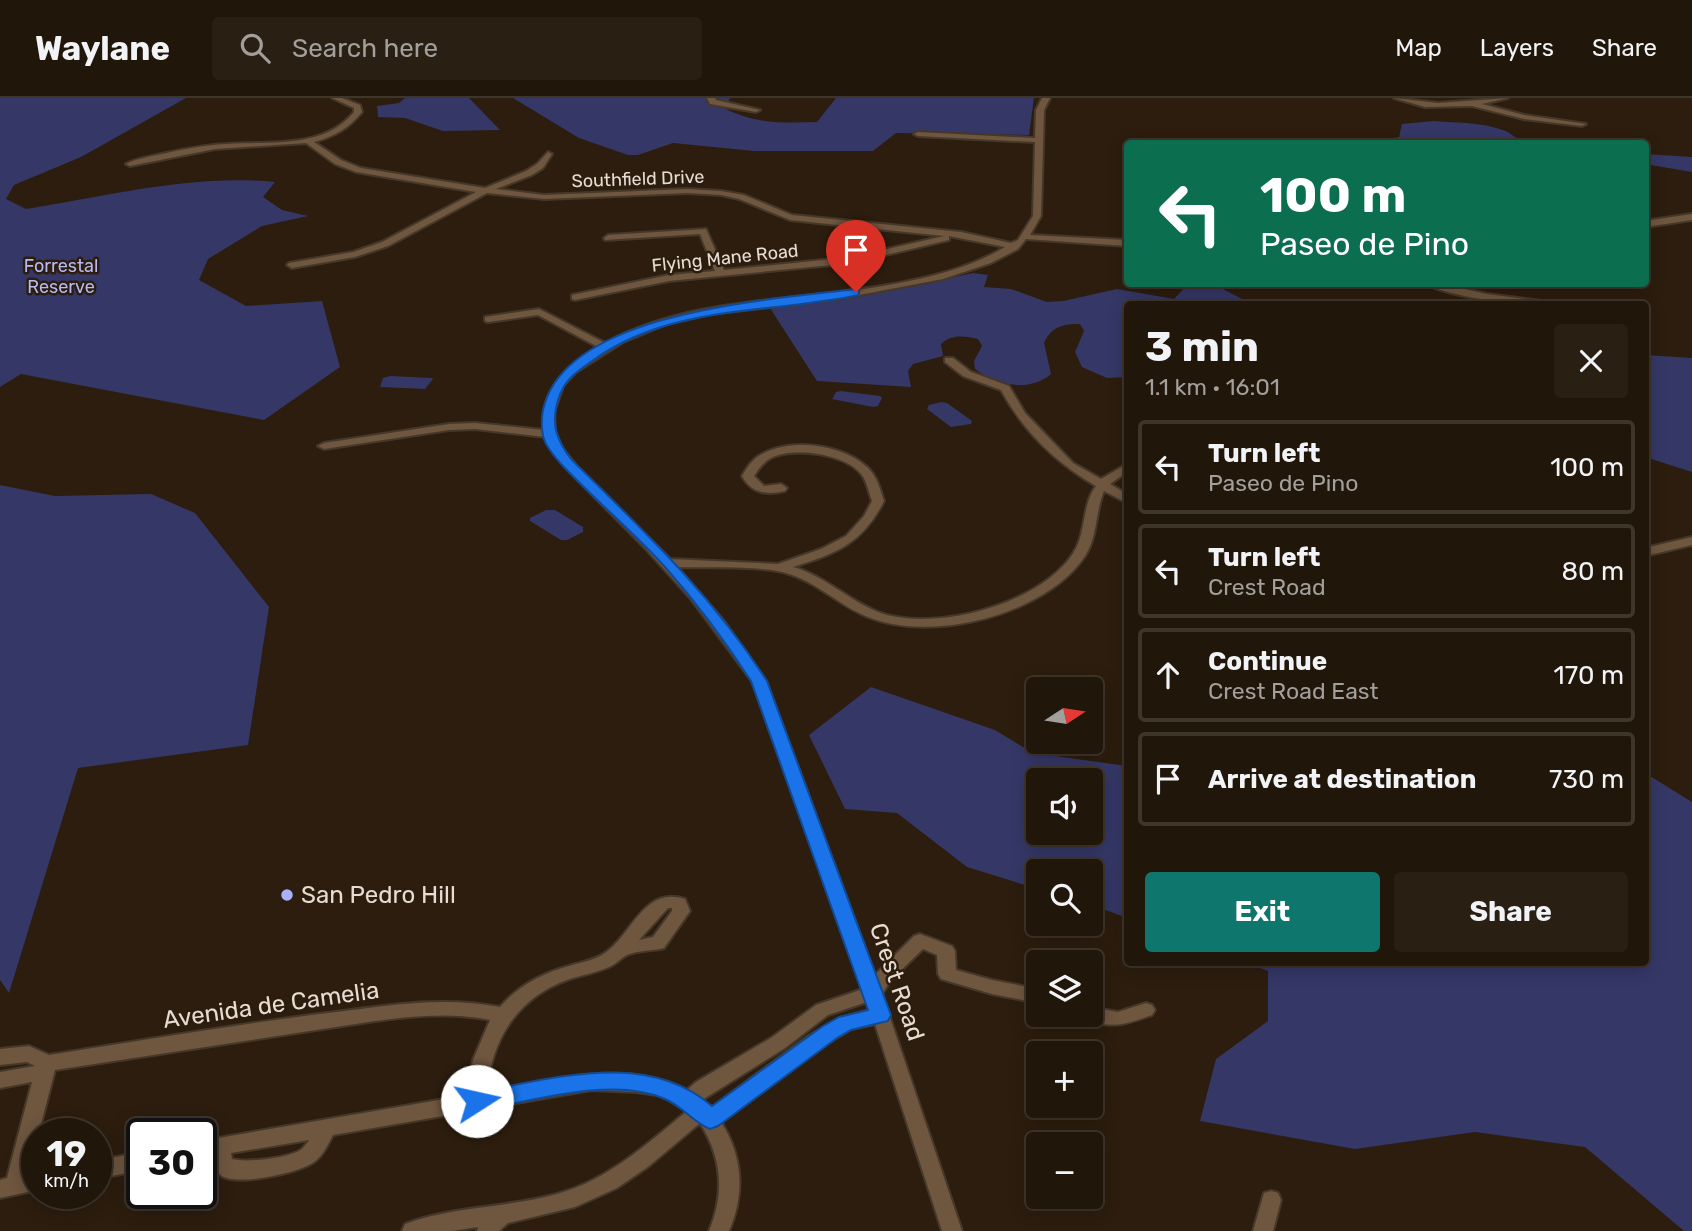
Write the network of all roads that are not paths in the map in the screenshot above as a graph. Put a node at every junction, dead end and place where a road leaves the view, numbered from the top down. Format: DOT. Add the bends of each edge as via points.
graph roads {
  1 [pos="336,98"];
  2 [pos="711,98"];
  3 [pos="1046,98"];
  4 [pos="1398,98"];
  5 [pos="1504,98"];
  6 [pos="1474,104"];
  7 [pos="756,110"];
  8 [pos="1582,124"];
  9 [pos="918,134"];
  10 [pos="1039,139"];
  11 [pos="308,141"];
  12 [pos="548,154"];
  13 [pos="130,164"];
  14 [pos="486,191"];
  15 [pos="1692,217"];
  16 [pos="1649,223"];
  17 [pos="961,235"];
  18 [pos="1027,237"];
  19 [pos="608,239"];
  20 [pos="1124,243"];
  21 [pos="1015,247"];
  22 [pos="292,265"];
  23 [pos="720,272"];
  24 [pos="1446,287"];
  25 [pos="575,297"];
  26 [pos="1521,301"];
  27 [pos="488,319"];
  28 [pos="604,346"];
  29 [pos="949,360"];
  30 [pos="550,434"];
  31 [pos="324,446"];
  32 [pos="1124,469"];
  33 [pos="1102,485"];
  34 [pos="781,488"];
  35 [pos="1124,497"];
  36 [pos="1692,541"];
  37 [pos="1649,551"];
  38 [pos="670,563"];
  39 [pos="781,568"];
  40 [pos="623,949"];
  41 [pos="873,993"];
  42 [pos="1026,994"];
  43 [pos="1146,1010"];
  44 [pos="502,1014"];
  45 [pos="881,1015"];
  46 [pos="1103,1016"];
  47 [pos="0,1057"];
  48 [pos="45,1068"];
  49 [pos="0,1080"];
  50 [pos="477,1101"];
  51 [pos="700,1110"];
  52 [pos="328,1127"];
  53 [pos="217,1147"];
  54 [pos="217,1156"];
  55 [pos="8,1187"];
  56 [pos="1270,1200"];
  57 [pos="506,1213"];
  58 [pos="412,1231"];
  59 [pos="487,1231"];
  60 [pos="719,1231"];
  61 [pos="952,1231"];
  62 [pos="1263,1231"];
  1 -- 11 [label="street" via="355,105 358,114 338,131"];
  2 -- 7 [label="street" via="720,105"];
  3 -- 10 [label="street" via="1040,110"];
  4 -- 6 [label="street" via="1434,106"];
  5 -- 6 [label="street"];
  6 -- 8 [label="street" via="1524,117"];
  9 -- 10 [label="street"];
  10 -- 18 [label="street" via="1037,216"];
  11 -- 13 [label="street" via="216,147"];
  11 -- 14 [label="street, Southfield Drive" via="359,170"];
  12 -- 14 [label="street" via="535,170"];
  14 -- 17 [label="street, Southfield Drive" via="544,197 709,192 741,197 790,217"];
  14 -- 22 [label="street" via="380,246"];
  15 -- 16 [label="street"];
  17 -- 21 [label="street, Southfield Drive"];
  17 -- 23 [label="street, Flying Mane Road" via="852,261"];
  18 -- 20 [label="street"];
  18 -- 21 [label="street"];
  19 -- 23 [label="street" via="703,231"];
  21 -- 28 [label="street" via="992,261 934,279 709,311 651,326"];
  23 -- 25 [label="street, Flying Mane Road" via="645,281"];
  24 -- 26 [label="street"];
  27 -- 28 [label="street" via="539,312"];
  28 -- 30 [label="street" via="575,366 555,389 548,413"];
  29 -- 33 [label="street" via="967,374 1005,388 1020,415 1069,465"];
  30 -- 31 [label="street" via="449,427"];
  30 -- 38 [label="street, Crest Road" via="566,462"];
  32 -- 33 [label="street"];
  33 -- 35 [label="street"];
  33 -- 39 [label="street" via="1093,500 1087,541 1075,562 1035,594 973,617 921,623 883,619 805,576"];
  34 -- 39 [label="street" via="761,489 752,484 748,475 751,465 782,451 818,451 865,471 878,501 868,524 851,540"];
  36 -- 37 [label="street"];
  38 -- 39 [label="street"];
  38 -- 41 [label="street, Crest Road" via="759,681"];
  40 -- 44 [label="street" via="604,963 557,977"];
  41 -- 42 [label="street" via="920,941 946,951 947,974"];
  41 -- 45 [label="street, Crest Road"];
  41 -- 51 [label="street" via="822,1010 703,1088"];
  43 -- 46 [label="street" via="1118,1019"];
  44 -- 48 [label="street, Avenida de Camelia" via="459,1007 365,1016"];
  44 -- 50 [label="street" via="478,1071"];
  45 -- 51 [label="street" via="846,1023"];
  45 -- 61 [label="street, Crest Road"];
  47 -- 48 [label="street" via="29,1054"];
  48 -- 49 [label="street, Avenida de Camelia"];
  48 -- 55 [label="street"];
  50 -- 51 [label="street" via="591,1082 634,1081 671,1091"];
  50 -- 52 [label="street"];
  51 -- 57 [label="street" via="599,1189"];
  51 -- 60 [label="street" via="722,1140 732,1175 728,1212"];
  52 -- 53 [label="street"];
  52 -- 54 [label="street" via="309,1155 299,1161 228,1169"];
  56 -- 62 [label="street"];
  57 -- 58 [label="street"];
  57 -- 59 [label="street"];
}
